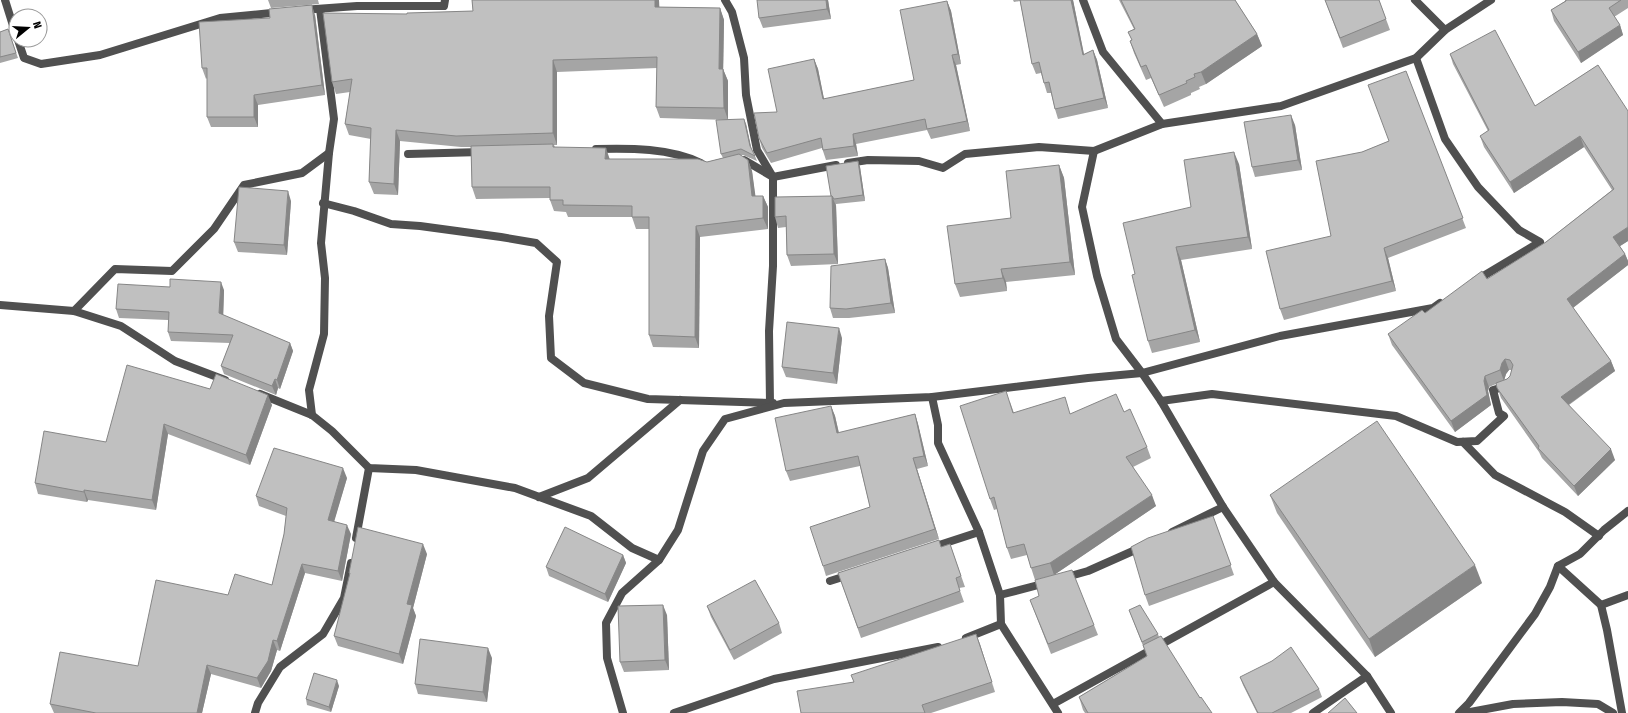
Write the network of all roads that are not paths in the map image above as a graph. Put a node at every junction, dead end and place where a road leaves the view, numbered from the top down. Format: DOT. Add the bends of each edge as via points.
graph roads {
  1 [pos="5,0"];
  2 [pos="445,0"];
  3 [pos="725,0"];
  4 [pos="1083,0"];
  5 [pos="1415,0"];
  6 [pos="1490,0"];
  7 [pos="320,9"];
  8 [pos="8,10"];
  9 [pos="1445,30"];
  10 [pos="21,48"];
  11 [pos="1416,58"];
  12 [pos="1162,124"];
  13 [pos="587,149"];
  14 [pos="1094,151"];
  15 [pos="486,152"];
  16 [pos="329,153"];
  17 [pos="408,154"];
  18 [pos="731,163"];
  19 [pos="710,168"];
  20 [pos="773,177"];
  21 [pos="323,203"];
  22 [pos="1470,284"];
  23 [pos="1445,300"];
  24 [pos="0,305"];
  25 [pos="74,311"];
  26 [pos="1142,373"];
  27 [pos="1510,380"];
  28 [pos="232,384"];
  29 [pos="254,392"];
  30 [pos="932,397"];
  31 [pos="680,400"];
  32 [pos="1161,401"];
  33 [pos="770,403"];
  34 [pos="784,403"];
  35 [pos="312,415"];
  36 [pos="1463,442"];
  37 [pos="369,468"];
  38 [pos="540,497"];
  39 [pos="1223,507"];
  40 [pos="1628,511"];
  41 [pos="979,532"];
  42 [pos="1164,536"];
  43 [pos="1599,536"];
  44 [pos="1151,543"];
  45 [pos="919,552"];
  46 [pos="659,560"];
  47 [pos="1558,566"];
  48 [pos="859,571"];
  49 [pos="830,581"];
  50 [pos="1274,582"];
  51 [pos="1000,595"];
  52 [pos="1628,595"];
  53 [pos="1601,605"];
  54 [pos="1001,624"];
  55 [pos="958,641"];
  56 [pos="944,646"];
  57 [pos="1367,676"];
  58 [pos="1053,704"];
  59 [pos="255,713"];
  60 [pos="623,713"];
  61 [pos="674,713"];
  62 [pos="1058,713"];
  63 [pos="1313,713"];
  64 [pos="1392,713"];
  65 [pos="1459,713"];
  66 [pos="1465,713"];
  67 [pos="1613,713"];
  68 [pos="1622,713"];
  1 -- 8 [label="street"];
  2 -- 7 [label="street" via="444,6 357,6"];
  3 -- 20 [label="street" via="732,12 744,58 746,95 757,150"];
  4 -- 12 [label="street" via="1103,52"];
  5 -- 9 [label="street"];
  6 -- 9 [label="street"];
  7 -- 10 [label="street" via="220,18 100,55 41,64 24,58"];
  7 -- 16 [label="street" via="334,119"];
  9 -- 11 [label="street"];
  11 -- 12 [label="street" via="1281,106"];
  11 -- 22 [label="street" via="1445,139 1478,187 1519,230 1540,242"];
  12 -- 14 [label="street"];
  13 -- 19 [label="street" via="634,148 688,157"];
  14 -- 20 [label="street" via="1039,147 965,154 943,168 919,161 868,160 822,166"];
  14 -- 26 [label="street" via="1082,207 1090,245 1116,338"];
  15 -- 17 [label="street"];
  16 -- 21 [label="street"];
  16 -- 25 [label="street" via="302,173 244,185 214,229 172,271 115,269"];
  18 -- 20 [label="street" via="744,160"];
  20 -- 33 [label="street"];
  21 -- 31 [label="street" via="391,224 536,243 557,262 549,316 551,358 584,383 648,400"];
  21 -- 35 [label="street" via="321,243 325,278 324,334 309,390"];
  23 -- 26 [label="street" via="1433,308 1280,336"];
  24 -- 25 [label="street"];
  25 -- 28 [label="street" via="121,326 174,361"];
  26 -- 30 [label="street"];
  26 -- 32 [label="street"];
  27 -- 36 [label="street" via="1509,385 1493,390 1499,413 1504,416 1477,442"];
  29 -- 35 [label="street"];
  30 -- 34 [label="street"];
  30 -- 41 [label="street" via="938,425 938,443"];
  31 -- 33 [label="street"];
  31 -- 38 [label="street" via="588,478"];
  32 -- 36 [label="street" via="1212,394 1396,416 1457,442"];
  32 -- 39 [label="street"];
  33 -- 34 [label="street"];
  34 -- 46 [label="street" via="725,419 703,451 678,530"];
  35 -- 37 [label="street" via="332,430"];
  36 -- 43 [label="street" via="1495,475 1565,512"];
  37 -- 38 [label="street" via="416,470 515,488"];
  37 -- 59 [label="street" via="344,598 322,634 280,667 258,703"];
  38 -- 46 [label="street" via="591,516 632,548"];
  39 -- 42 [label="street"];
  39 -- 50 [label="street"];
  40 -- 43 [label="street"];
  41 -- 45 [label="street"];
  41 -- 51 [label="street"];
  43 -- 47 [label="street" via="1580,554"];
  44 -- 51 [label="street" via="1088,571"];
  46 -- 60 [label="street" via="622,593 606,623 607,658"];
  47 -- 53 [label="street"];
  47 -- 65 [label="street" via="1535,614"];
  48 -- 49 [label="street"];
  50 -- 57 [label="street"];
  50 -- 58 [label="street"];
  51 -- 54 [label="street"];
  52 -- 53 [label="street"];
  53 -- 68 [label="street"];
  54 -- 55 [label="street"];
  54 -- 58 [label="street"];
  56 -- 61 [label="street" via="774,679"];
  57 -- 63 [label="street"];
  57 -- 64 [label="street"];
  58 -- 62 [label="street"];
  66 -- 67 [label="street" via="1513,704 1562,702 1598,704"];
}
